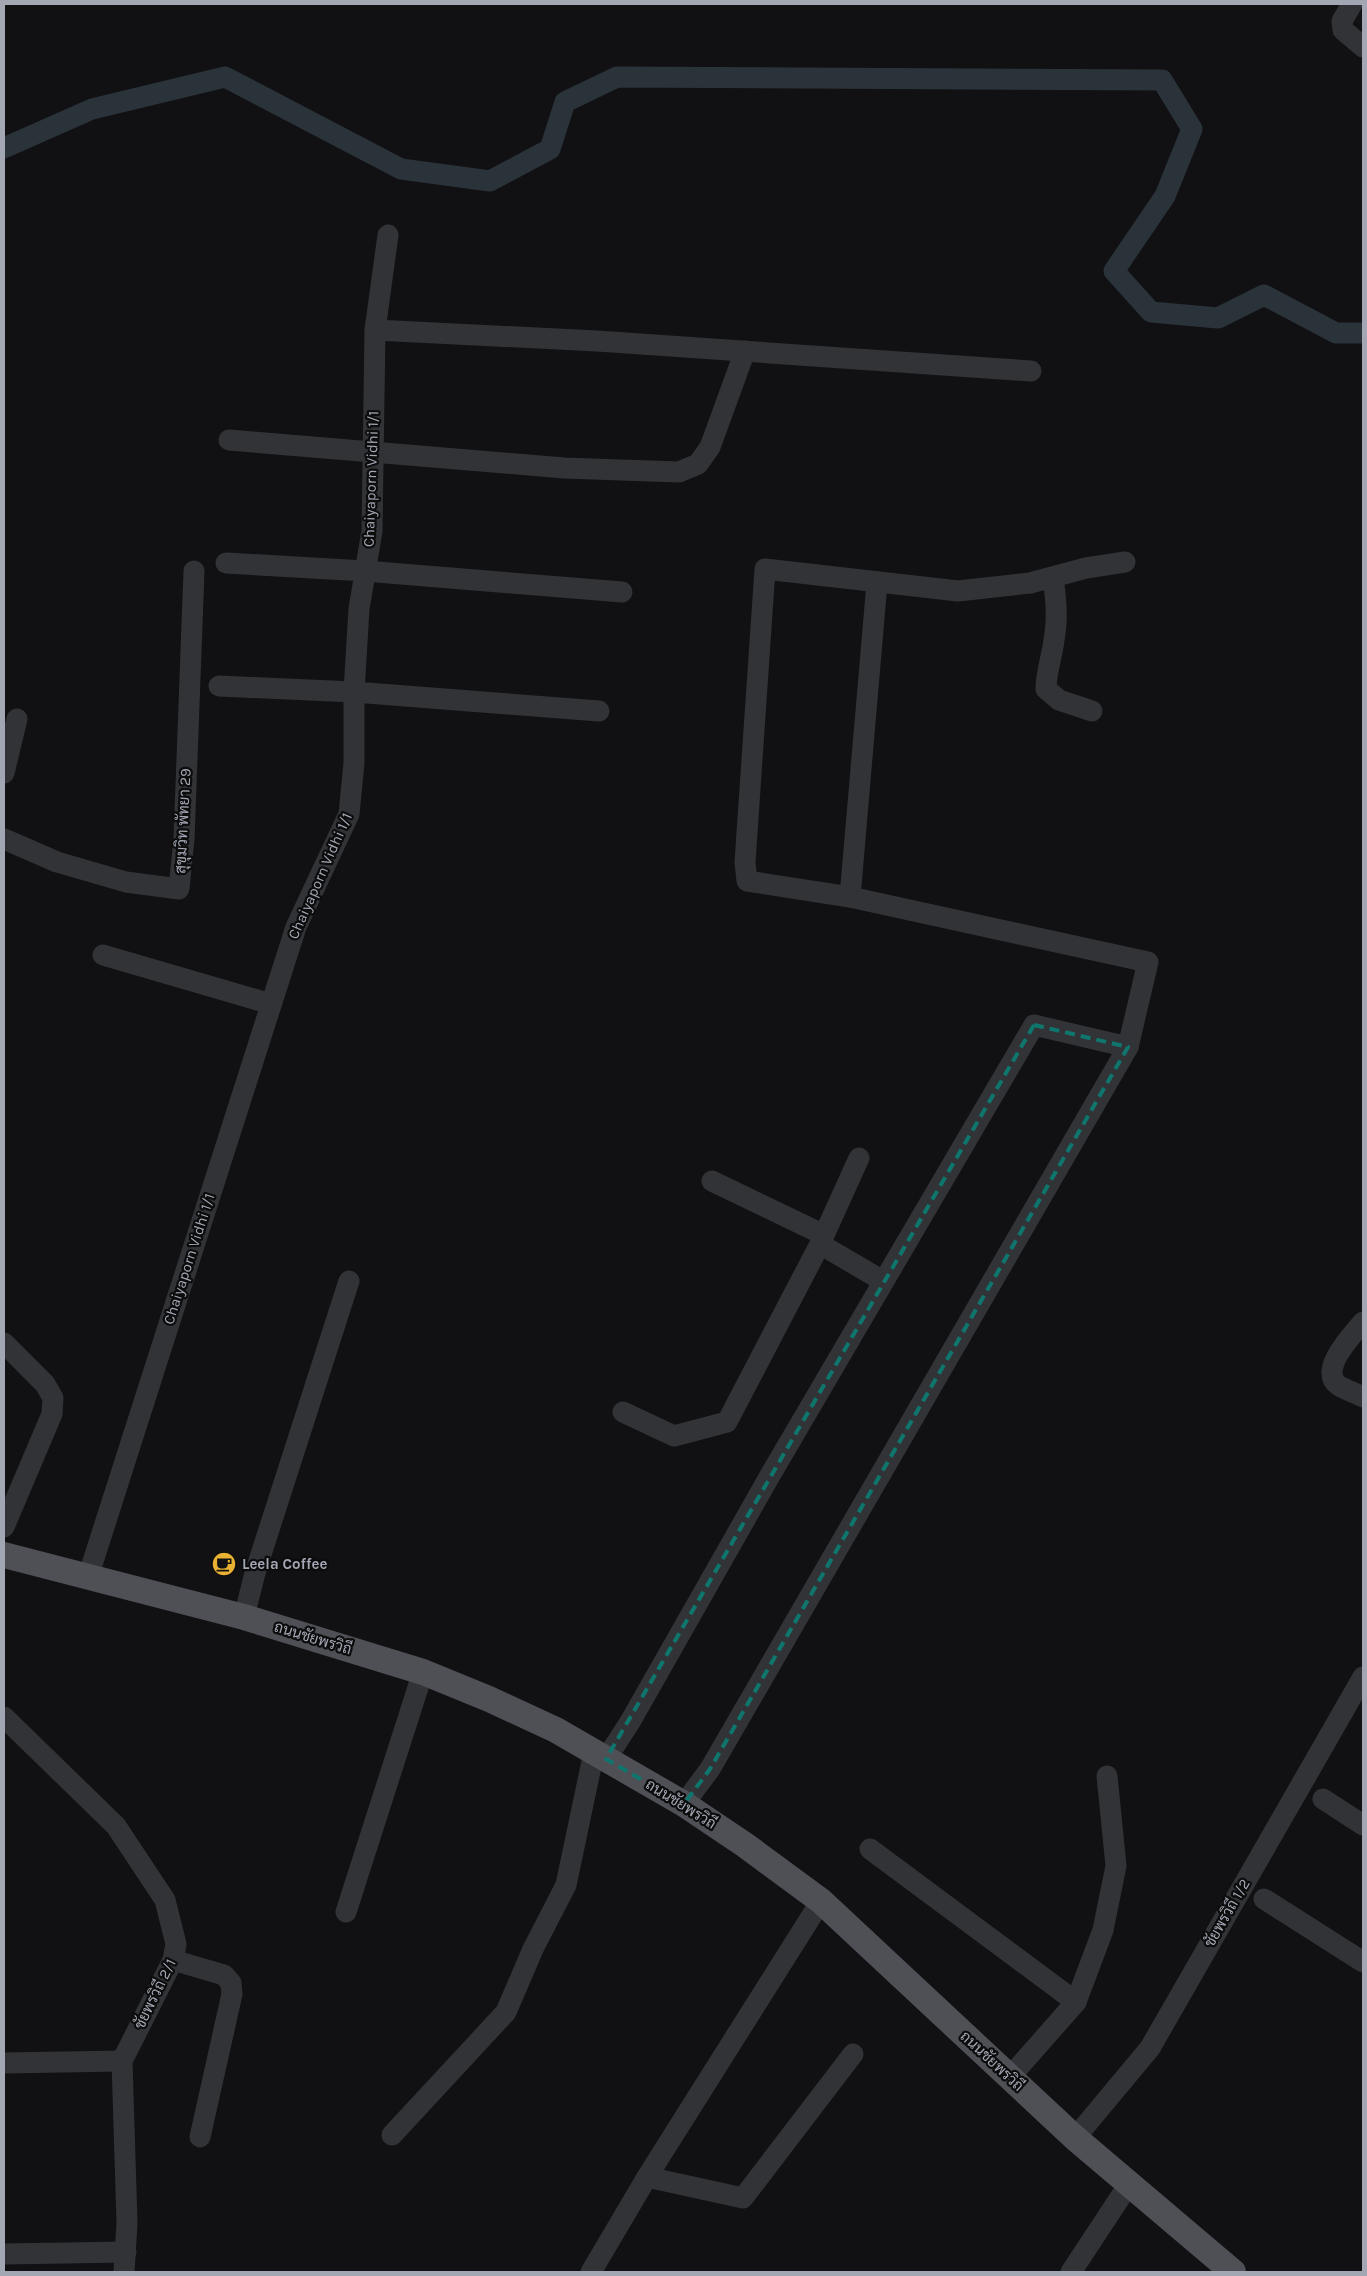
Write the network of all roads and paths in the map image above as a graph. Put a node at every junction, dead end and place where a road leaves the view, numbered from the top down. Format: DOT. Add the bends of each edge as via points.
graph roads {
  1 [pos="1352,4"];
  2 [pos="1363,47"];
  3 [pos="388,235"];
  4 [pos="375,330"];
  5 [pos="745,351"];
  6 [pos="1031,371"];
  7 [pos="229,440"];
  8 [pos="374,453"];
  9 [pos="1125,562"];
  10 [pos="226,563"];
  11 [pos="194,571"];
  12 [pos="365,571"];
  13 [pos="1053,578"];
  14 [pos="877,584"];
  15 [pos="622,592"];
  16 [pos="219,686"];
  17 [pos="354,692"];
  18 [pos="598,711"];
  19 [pos="1092,711"];
  20 [pos="17,719"];
  21 [pos="4,773"];
  22 [pos="4,839"];
  23 [pos="850,897"];
  24 [pos="103,955"];
  25 [pos="270,1004"];
  26 [pos="1128,1047"];
  27 [pos="860,1158"];
  28 [pos="712,1181"];
  29 [pos="822,1239"];
  30 [pos="349,1281"];
  31 [pos="883,1281"];
  32 [pos="1363,1322"];
  33 [pos="4,1343"];
  34 [pos="1363,1397"];
  35 [pos="623,1412"];
  36 [pos="4,1527"];
  37 [pos="4,1555"];
  38 [pos="88,1577"];
  39 [pos="244,1617"];
  40 [pos="424,1672"];
  41 [pos="1363,1677"];
  42 [pos="4,1717"];
  43 [pos="600,1756"];
  44 [pos="1107,1776"];
  45 [pos="1323,1799"];
  46 [pos="684,1804"];
  47 [pos="1363,1825"];
  48 [pos="870,1848"];
  49 [pos="1264,1899"];
  50 [pos="820,1901"];
  51 [pos="346,1912"];
  52 [pos="173,1960"];
  53 [pos="1363,1962"];
  54 [pos="1076,2002"];
  55 [pos="852,2054"];
  56 [pos="122,2061"];
  57 [pos="4,2063"];
  58 [pos="1010,2077"];
  59 [pos="392,2135"];
  60 [pos="200,2136"];
  61 [pos="1074,2138"];
  62 [pos="647,2177"];
  63 [pos="1129,2184"];
  64 [pos="4,2254"];
  65 [pos="125,2262"];
  66 [pos="591,2272"];
  67 [pos="1071,2272"];
  68 [pos="1233,2272"];
  1 -- 2 [label="street" via="1342,21 1343,30"];
  3 -- 4 [label="street, Chaiyaporn Vidhi 1/1"];
  4 -- 5 [label="street"];
  4 -- 8 [label="street, Chaiyaporn Vidhi 1/1"];
  5 -- 6 [label="street"];
  5 -- 8 [label="street" via="710,447 698,464 679,472 564,468"];
  7 -- 8 [label="street"];
  8 -- 12 [label="street, Chaiyaporn Vidhi 1/1" via="372,531"];
  9 -- 13 [label="street" via="1086,568"];
  10 -- 12 [label="street"];
  11 -- 22 [label="street, สุขุมวิท พัทยา 29" via="184,839 179,889 126,882 57,862"];
  12 -- 15 [label="street"];
  12 -- 17 [label="street, Chaiyaporn Vidhi 1/1" via="359,609"];
  13 -- 14 [label="street" via="1030,584 958,591"];
  13 -- 19 [label="street" via="1058,608 1046,689 1059,700"];
  14 -- 23 [label="street"];
  14 -- 23 [label="street" via="765,569 744,862 747,881"];
  16 -- 17 [label="street"];
  17 -- 18 [label="street"];
  17 -- 25 [label="street, Chaiyaporn Vidhi 1/1" via="350,814 296,927"];
  20 -- 21 [label="street"];
  23 -- 26 [label="street" via="1148,962"];
  24 -- 25 [label="street"];
  25 -- 38 [label="street, Chaiyaporn Vidhi 1/1"];
  26 -- 31 [label="street" via="1034,1025"];
  26 -- 46 [label="street" via="710,1769"];
  27 -- 29 [label="street"];
  28 -- 29 [label="street"];
  29 -- 31 [label="street"];
  29 -- 35 [label="street" via="727,1422 674,1436"];
  30 -- 39 [label="street" via="255,1573"];
  31 -- 43 [label="street" via="630,1722"];
  32 -- 34 [label="street" via="1341,1349 1333,1364 1333,1377 1337,1384"];
  33 -- 36 [label="street" via="45,1384 53,1398 52,1414"];
  37 -- 38 [label="main road, ถนนชัยพรวิถี"];
  38 -- 39 [label="main road, ถนนชัยพรวิถี"];
  39 -- 40 [label="main road, ถนนชัยพรวิถี"];
  40 -- 43 [label="main road, ถนนชัยพรวิถี" via="556,1730"];
  40 -- 51 [label="street"];
  41 -- 61 [label="street, ชัยพรวิถี 1/2" via="1150,2048"];
  42 -- 52 [label="street, ชัยพรวิถี 2/1" via="116,1826 165,1900 176,1944"];
  43 -- 46 [label="main road, ถนนชัยพรวิถี"];
  43 -- 59 [label="street" via="566,1885 506,2012"];
  44 -- 54 [label="street" via="1116,1866 1103,1930"];
  45 -- 47 [label="street"];
  46 -- 50 [label="main road, ถนนชัยพรวิถี" via="745,1844"];
  48 -- 54 [label="street"];
  49 -- 53 [label="street"];
  50 -- 58 [label="main road, ถนนชัยพรวิถี"];
  50 -- 62 [label="street"];
  52 -- 56 [label="street, ชัยพรวิถี 2/1"];
  52 -- 60 [label="street" via="224,1975 231,1983 232,1994"];
  54 -- 58 [label="street"];
  55 -- 62 [label="street" via="742,2198"];
  56 -- 57 [label="street"];
  56 -- 65 [label="street, ชัยพรวิถี 2/1"];
  58 -- 61 [label="main road, ถนนชัยพรวิถี"];
  61 -- 63 [label="main road, ถนนชัยพรวิถี"];
  62 -- 66 [label="street"];
  63 -- 67 [label="street"];
  63 -- 68 [label="main road, ถนนชัยพรวิถี"];
  64 -- 65 [label="street"];
}
